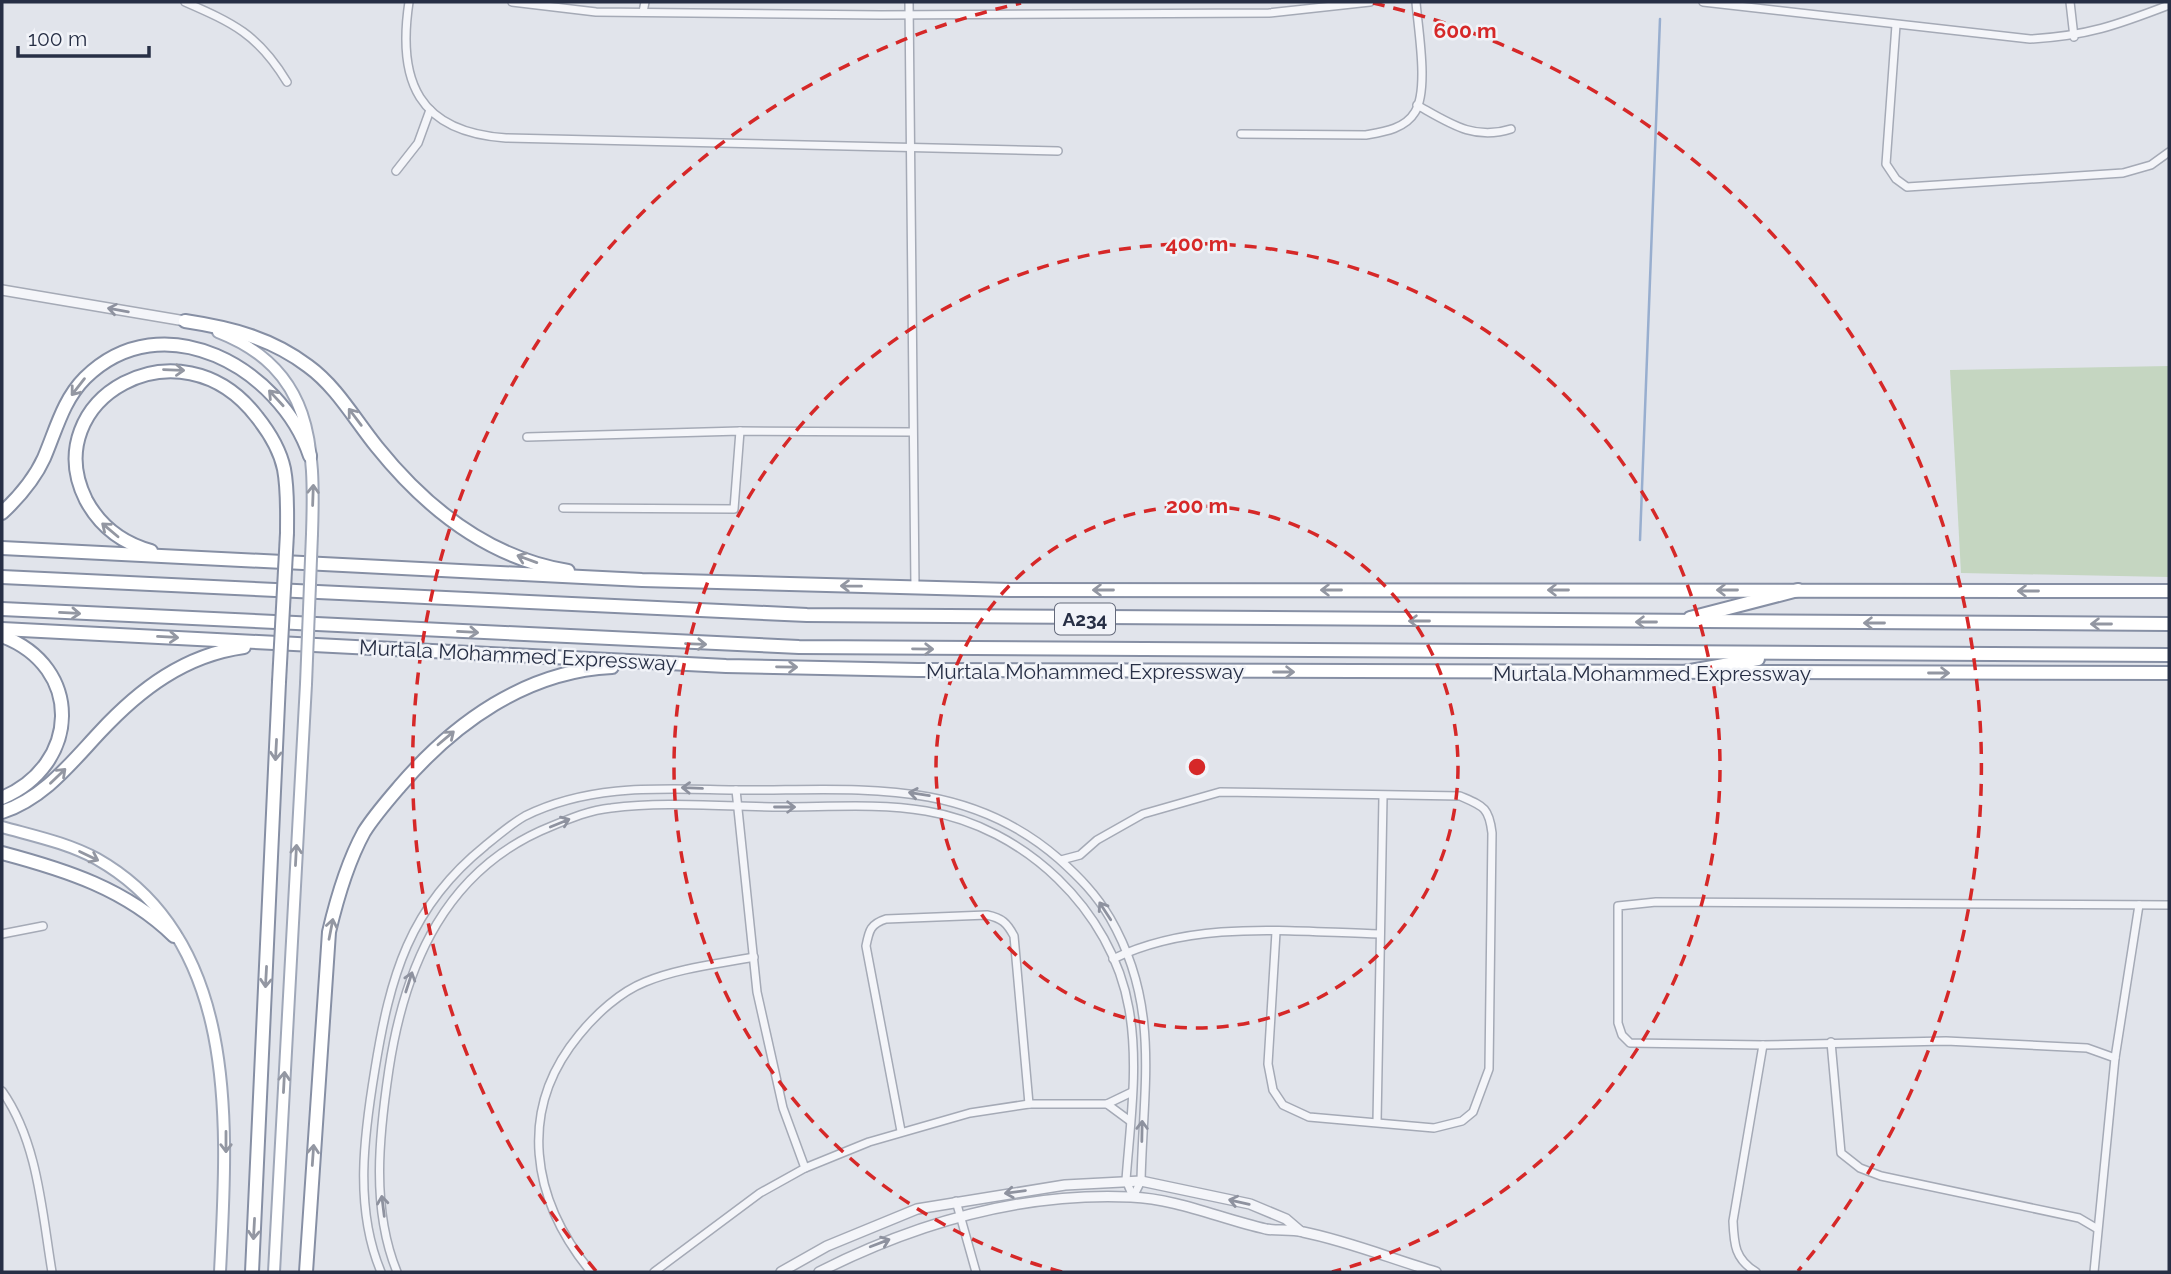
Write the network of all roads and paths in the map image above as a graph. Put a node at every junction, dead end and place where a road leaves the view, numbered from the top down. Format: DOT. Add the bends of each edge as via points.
graph roads {
  1 [pos="184,2"];
  2 [pos="409,2"];
  3 [pos="512,2"];
  4 [pos="645,2"];
  5 [pos="909,2"];
  6 [pos="1032,2"];
  7 [pos="1370,2"];
  8 [pos="1416,2"];
  9 [pos="1703,2"];
  10 [pos="2070,2"];
  11 [pos="1763,5"];
  12 [pos="2169,5"];
  13 [pos="643,12"];
  14 [pos="1032,13"];
  15 [pos="908,15"];
  16 [pos="1896,25"];
  17 [pos="2074,37"];
  18 [pos="287,82"];
  19 [pos="1417,105"];
  20 [pos="430,110"];
  21 [pos="1511,129"];
  22 [pos="1241,134"];
  23 [pos="909,148"];
  24 [pos="1058,151"];
  25 [pos="2169,152"];
  26 [pos="396,171"];
  27 [pos="2,290"];
  28 [pos="185,321"];
  29 [pos="740,431"];
  30 [pos="912,432"];
  31 [pos="527,437"];
  32 [pos="310,456"];
  33 [pos="563,508"];
  34 [pos="2,513"];
  35 [pos="2,548"];
  36 [pos="196,558"];
  37 [pos="2,577"];
  38 [pos="642,580"];
  39 [pos="915,587"];
  40 [pos="1798,590"];
  41 [pos="2169,591"];
  42 [pos="2,609"];
  43 [pos="1673,622"];
  44 [pos="2169,624"];
  45 [pos="2,629"];
  46 [pos="2,636"];
  47 [pos="273,642"];
  48 [pos="1790,654"];
  49 [pos="2169,655"];
  50 [pos="726,666"];
  51 [pos="1679,673"];
  52 [pos="2169,673"];
  53 [pos="736,790"];
  54 [pos="1383,797"];
  55 [pos="2,798"];
  56 [pos="737,807"];
  57 [pos="2,812"];
  58 [pos="2,827"];
  59 [pos="2,853"];
  60 [pos="1080,855"];
  61 [pos="1061,860"];
  62 [pos="1074,871"];
  63 [pos="2139,905"];
  64 [pos="2169,905"];
  65 [pos="43,926"];
  66 [pos="1276,932"];
  67 [pos="2,934"];
  68 [pos="1380,934"];
  69 [pos="174,936"];
  70 [pos="1126,953"];
  71 [pos="754,957"];
  72 [pos="1114,959"];
  73 [pos="1831,1042"];
  74 [pos="1763,1045"];
  75 [pos="2115,1058"];
  76 [pos="2,1091"];
  77 [pos="1132,1092"];
  78 [pos="1029,1104"];
  79 [pos="1107,1104"];
  80 [pos="1130,1121"];
  81 [pos="1377,1122"];
  82 [pos="901,1131"];
  83 [pos="805,1168"];
  84 [pos="1126,1180"];
  85 [pos="1141,1181"];
  86 [pos="1133,1197"];
  87 [pos="956,1200"];
  88 [pos="960,1216"];
  89 [pos="2096,1228"];
  90 [pos="1300,1231"];
  91 [pos="52,1272"];
  92 [pos="220,1272"];
  93 [pos="252,1272"];
  94 [pos="274,1272"];
  95 [pos="306,1272"];
  96 [pos="381,1272"];
  97 [pos="397,1272"];
  98 [pos="591,1272"];
  99 [pos="654,1272"];
  100 [pos="781,1272"];
  101 [pos="819,1272"];
  102 [pos="976,1272"];
  103 [pos="1436,1272"];
  104 [pos="1756,1272"];
  105 [pos="2094,1272"];
  1 -- 18 [label="street" via="236,24 271,56"];
  2 -- 20 [label="street" via="405,58 416,90"];
  3 -- 13 [label="street"];
  4 -- 13 [label="street"];
  5 -- 15 [label="street"];
  6 -- 14 [label="street"];
  7 -- 14 [label="street" via="1269,13"];
  8 -- 19 [label="street" via="1421,88"];
  9 -- 11 [label="street"];
  10 -- 17 [label="street"];
  11 -- 16 [label="street"];
  12 -- 17 [label="street"];
  13 -- 15 [label="street"];
  14 -- 15 [label="street"];
  15 -- 23 [label="street"];
  16 -- 17 [label="street" via="2030,39"];
  16 -- 25 [label="street" via="1886,164 1907,187 2123,173 2151,165"];
  19 -- 21 [label="street" via="1470,132 1493,135"];
  19 -- 22 [label="street" via="1407,120 1382,132"];
  20 -- 23 [label="street" via="452,127 484,137"];
  20 -- 26 [label="street" via="418,143"];
  23 -- 24 [label="street"];
  23 -- 30 [label="street"];
  28 -- 27 [label="street, one-way"];
  28 -- 32 [label="main road" via="236,339 273,365 300,403"];
  38 -- 28 [label="highway, one-way" via="531,562 467,532 419,495 310,367 248,333"];
  29 -- 30 [label="street"];
  29 -- 31 [label="street"];
  29 -- 33 [label="street" via="736,504 729,511"];
  30 -- 39 [label="street"];
  32 -- 34 [label="highway, one-way" via="293,416 258,379 220,356 178,345 156,345 118,355 86,378 65,406 35,475"];
  94 -- 32 [label="main road, one-way, bridge" via="306,684 314,480"];
  35 -- 36 [label="highway"];
  36 -- 38 [label="highway"];
  36 -- 93 [label="highway, one-way, bridge" via="138,547 120,538 92,511 78,478 78,446 92,410 106,395 142,374 163,369 187,370 231,388 250,406 276,446 283,467 287,533"];
  43 -- 37 [label="highway, A234, one-way" via="793,615"];
  39 -- 38 [label="highway, one-way"];
  40 -- 39 [label="highway, one-way"];
  41 -- 40 [label="highway, one-way"];
  40 -- 43 [label="highway"];
  42 -- 48 [label="highway, Murtala Mohammed Expressway / A234, one-way" via="799,647"];
  44 -- 43 [label="highway, A234, one-way"];
  45 -- 47 [label="highway, Murtala Mohammed Expressway, one-way"];
  46 -- 55 [label="highway" via="33,653 48,671 59,691 62,711 61,733 47,766 34,780"];
  47 -- 50 [label="highway, Murtala Mohammed Expressway"];
  57 -- 47 [label="highway, one-way" via="40,794 122,709 169,673 209,653"];
  48 -- 49 [label="highway, Murtala Mohammed Expressway / A234"];
  48 -- 51 [label="highway"];
  50 -- 51 [label="highway, Murtala Mohammed Expressway, one-way"];
  95 -- 50 [label="highway, one-way" via="329,932 341,887 365,831 441,742 499,701 533,685 598,668"];
  51 -- 52 [label="highway, Murtala Mohammed Expressway, one-way"];
  53 -- 56 [label="street"];
  61 -- 53 [label="street, one-way" via="1003,820 931,796 891,790"];
  53 -- 96 [label="street, one-way" via="646,787 594,793 556,805 500,833 461,864 436,892 393,976 364,1140 368,1226"];
  54 -- 60 [label="street" via="1220,792 1143,814"];
  54 -- 68 [label="street"];
  54 -- 81 [label="street" via="1460,796 1490,815 1489,1069 1473,1112 1462,1121 1434,1128"];
  56 -- 71 [label="street"];
  56 -- 72 [label="street, one-way" via="883,807 964,821 1031,855 1063,883"];
  97 -- 56 [label="street, one-way" via="386,1230 379,1142 398,1015 411,972 445,911 483,865 501,852 580,815 666,804"];
  58 -- 69 [label="main road, one-way" via="71,847 118,872 144,894"];
  59 -- 69 [label="highway" via="118,893 140,905"];
  60 -- 61 [label="street"];
  60 -- 62 [label="street"];
  61 -- 62 [label="street"];
  70 -- 62 [label="street, one-way" via="1111,920"];
  63 -- 64 [label="street"];
  63 -- 74 [label="street" via="1656,902 1618,906 1617,997 1622,1035 1630,1042"];
  63 -- 75 [label="street"];
  65 -- 67 [label="street"];
  66 -- 68 [label="street"];
  66 -- 70 [label="street" via="1193,935"];
  66 -- 81 [label="street" via="1268,1064 1273,1090 1283,1105 1309,1117"];
  68 -- 81 [label="street"];
  69 -- 92 [label="main road, one-way" via="200,983 222,1076 226,1158"];
  70 -- 72 [label="street"];
  85 -- 70 [label="street, one-way" via="1147,1029"];
  71 -- 83 [label="street" via="768,1052"];
  71 -- 98 [label="street" via="644,982 588,1024 554,1069 541,1109 540,1164 554,1213"];
  72 -- 77 [label="street" via="1130,1012"];
  73 -- 74 [label="street"];
  73 -- 75 [label="street" via="2059,1045"];
  73 -- 89 [label="street" via="1841,1153 1860,1168 2079,1218"];
  74 -- 104 [label="street" via="1733,1221 1734,1248 1742,1264"];
  75 -- 89 [label="street"];
  76 -- 91 [label="street" via="23,1128"];
  77 -- 79 [label="street"];
  77 -- 80 [label="street"];
  78 -- 79 [label="street"];
  78 -- 82 [label="street"];
  78 -- 82 [label="street" via="1014,936 1009,925 988,915 886,919 870,928 866,946"];
  79 -- 80 [label="street"];
  80 -- 84 [label="street"];
  82 -- 83 [label="street"];
  83 -- 99 [label="street" via="730,1214"];
  84 -- 85 [label="street"];
  84 -- 86 [label="street"];
  84 -- 87 [label="street, one-way"];
  85 -- 86 [label="street"];
  90 -- 85 [label="street, one-way" via="1286,1219 1250,1205"];
  86 -- 88 [label="street" via="1074,1198"];
  86 -- 90 [label="street" via="1266,1229"];
  87 -- 88 [label="street"];
  87 -- 100 [label="street" via="879,1223"];
  101 -- 88 [label="street, one-way" via="868,1247"];
  88 -- 102 [label="street"];
  89 -- 105 [label="street"];
  90 -- 103 [label="street"];
}
